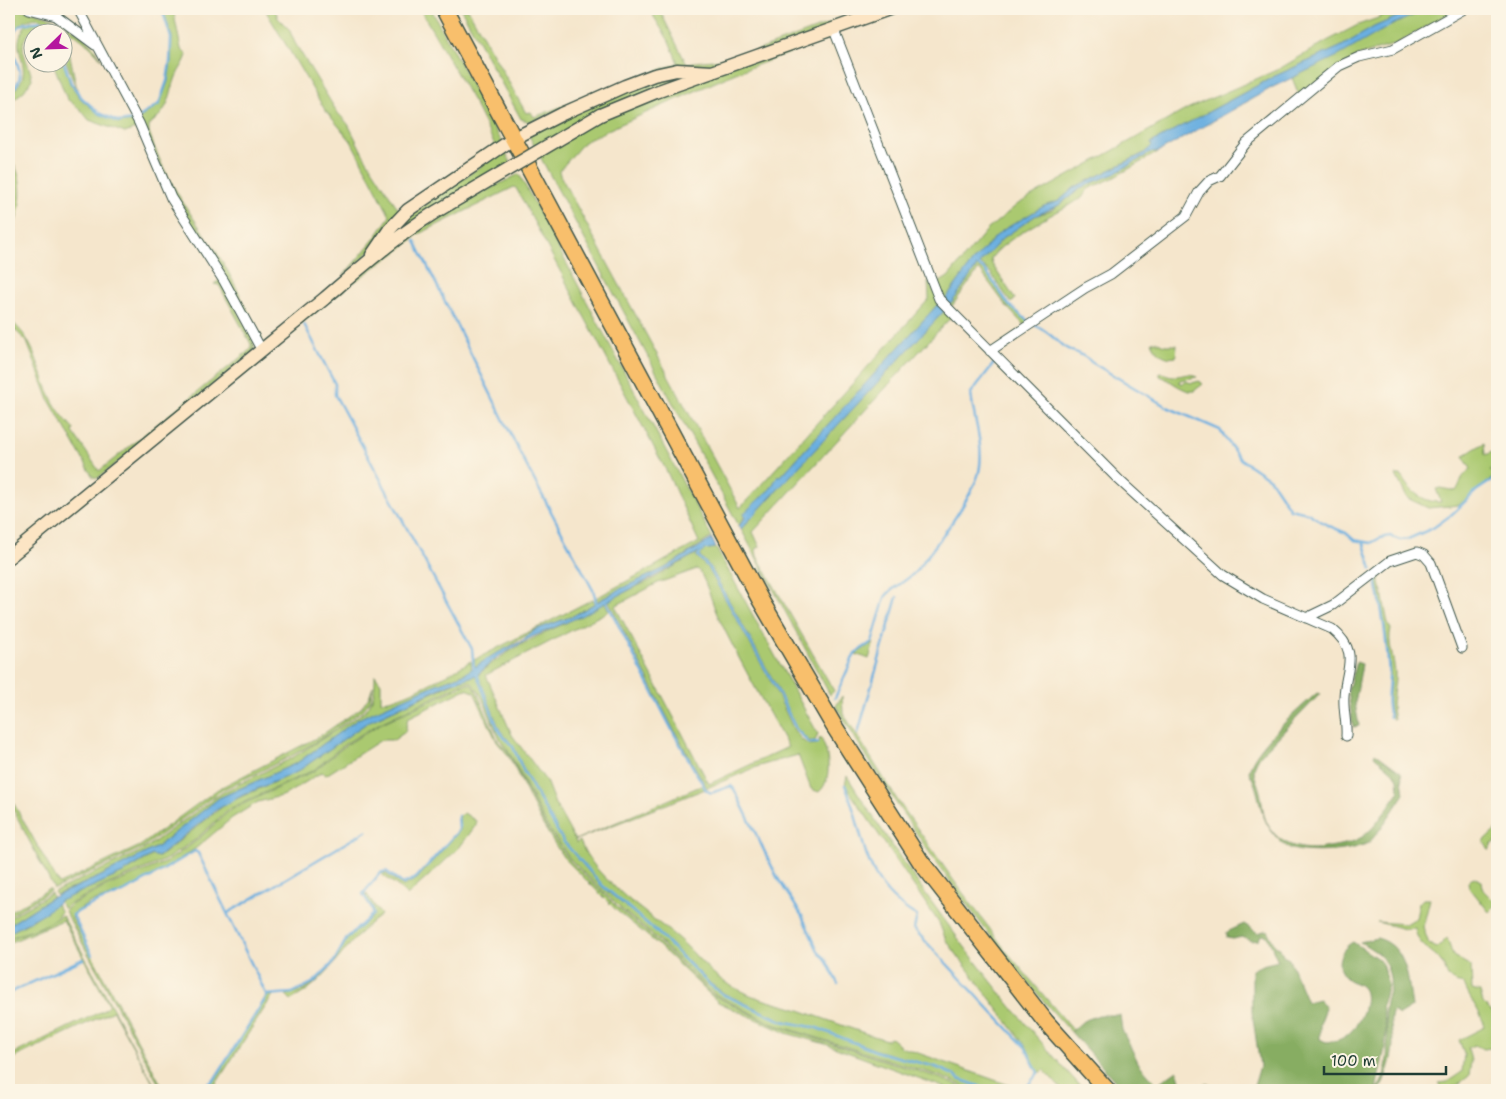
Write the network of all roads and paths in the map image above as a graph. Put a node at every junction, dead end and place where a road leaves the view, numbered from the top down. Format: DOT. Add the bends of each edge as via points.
graph roads {
  1 [pos="29,9"];
  2 [pos="78,9"];
  3 [pos="444,9"];
  4 [pos="889,9"];
  5 [pos="1464,9"];
  6 [pos="834,30"];
  7 [pos="98,46"];
  8 [pos="713,72"];
  9 [pos="513,139"];
  10 [pos="371,257"];
  11 [pos="261,349"];
  12 [pos="990,351"];
  13 [pos="9,557"];
  14 [pos="1306,618"];
  15 [pos="1462,648"];
  16 [pos="1346,736"];
  17 [pos="1107,1090"];
  1 -- 7 [label="street" via="56,16"];
  2 -- 7 [label="street"];
  3 -- 9 [label="highway"];
  4 -- 6 [label="street"];
  5 -- 12 [label="street" via="1393,49 1340,66 1246,143 1220,176 1209,181 1199,192 1186,216 1111,274"];
  6 -- 8 [label="street"];
  6 -- 12 [label="street" via="939,299"];
  7 -- 11 [label="street" via="139,123 171,198 224,281"];
  8 -- 9 [label="street" via="677,70 654,75 562,114"];
  8 -- 10 [label="street, bridge" via="600,115 428,216"];
  9 -- 10 [label="street" via="408,210 385,235"];
  9 -- 17 [label="highway" via="760,602 834,726 921,862 1045,1021"];
  10 -- 11 [label="street"];
  11 -- 13 [label="street"];
  12 -- 14 [label="street" via="1119,480 1223,576"];
  14 -- 15 [label="street" via="1333,605 1390,561 1417,552 1431,563"];
  14 -- 16 [label="street" via="1340,636 1349,651 1343,698"];
}
